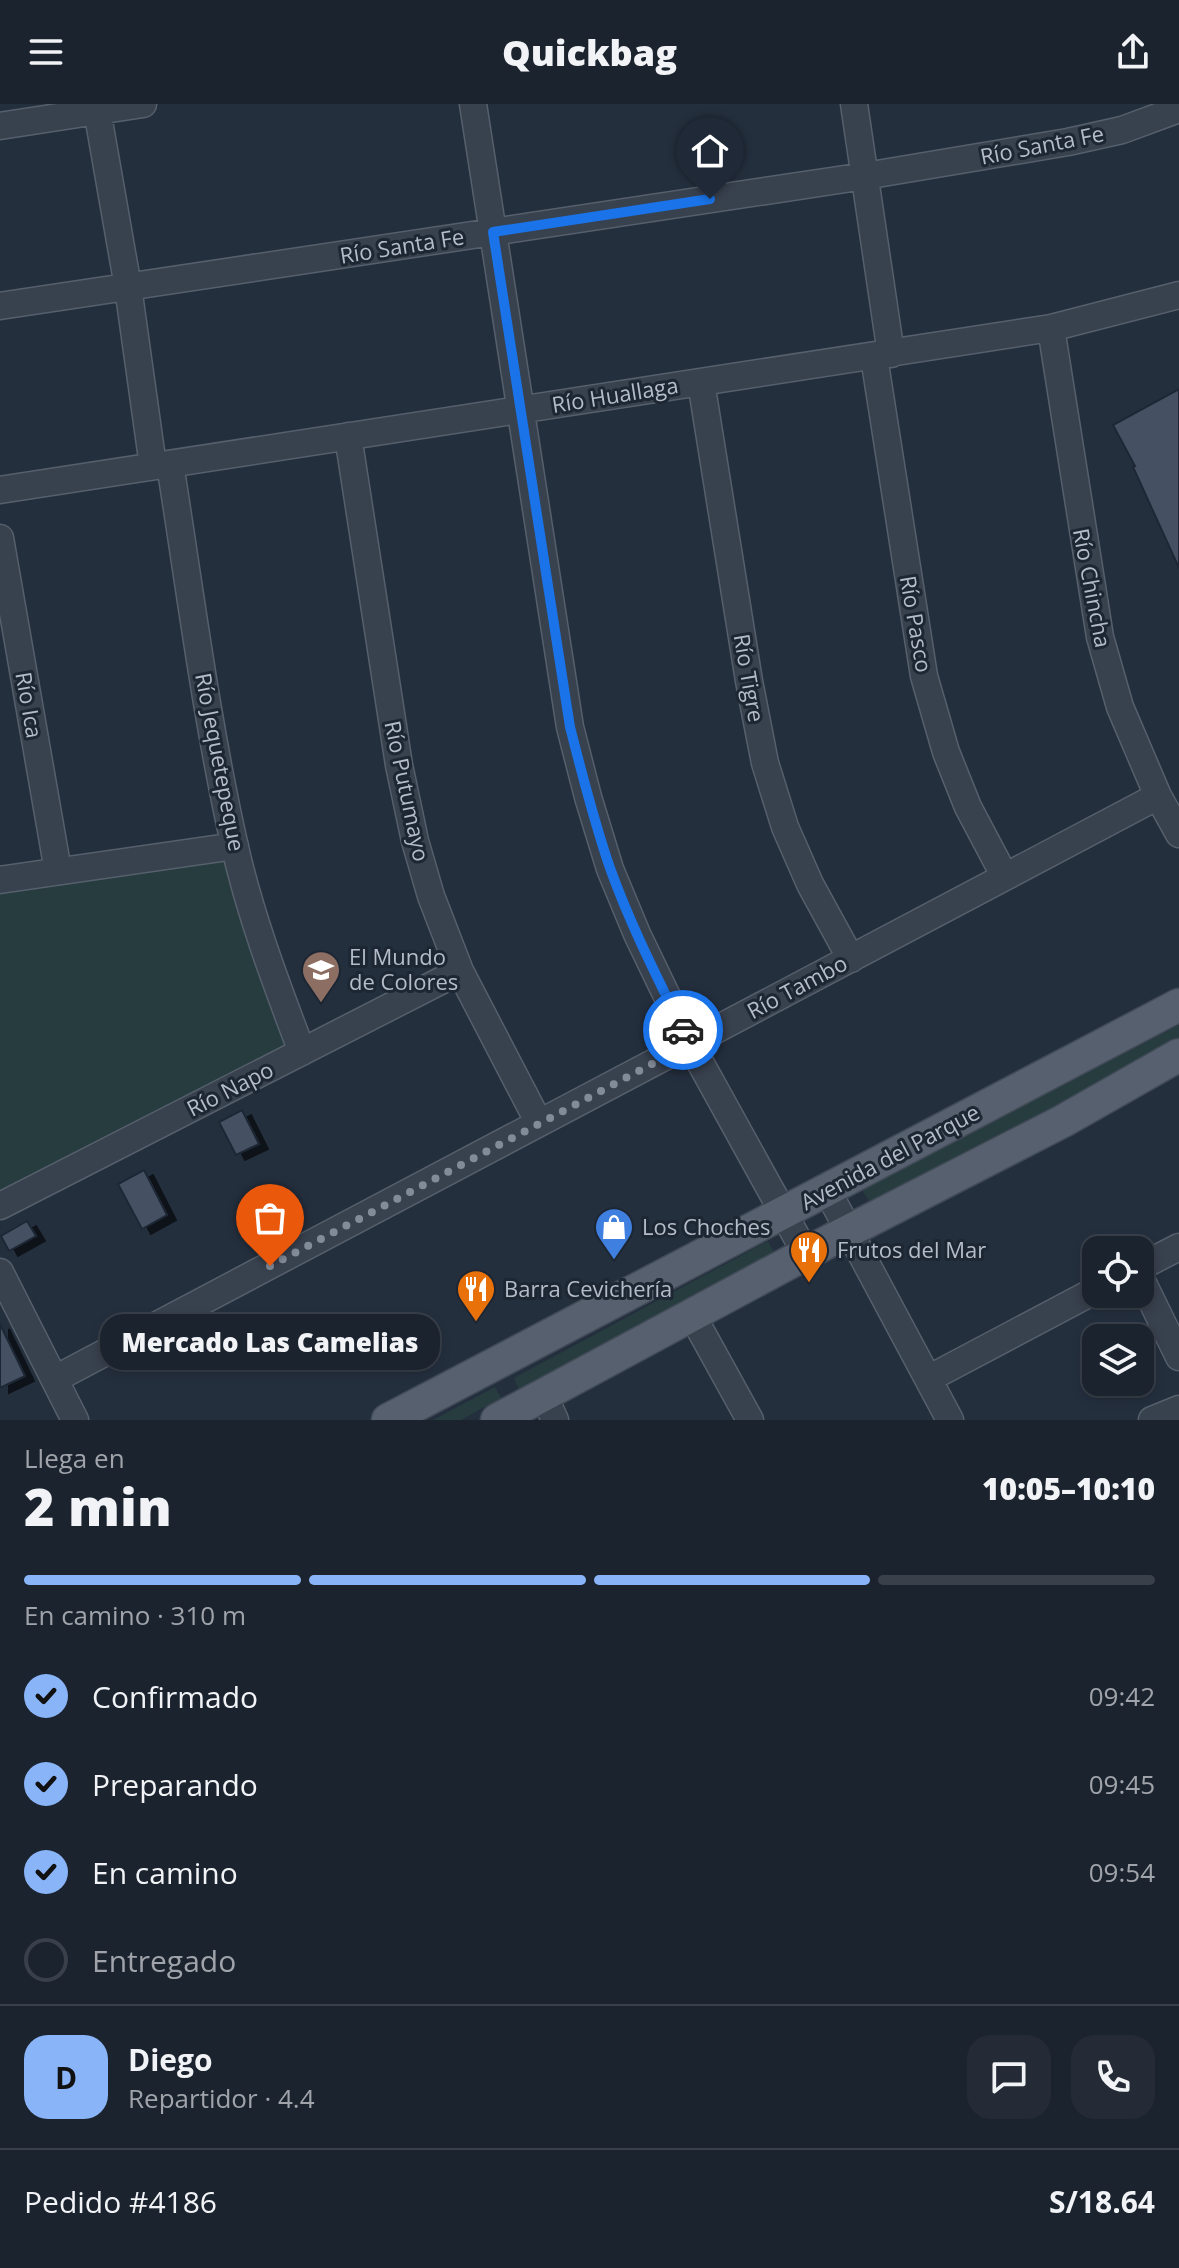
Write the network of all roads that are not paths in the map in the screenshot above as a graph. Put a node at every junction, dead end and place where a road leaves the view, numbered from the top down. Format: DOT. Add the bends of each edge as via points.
graph roads {
  1 [pos="143,104"];
  2 [pos="473,104"];
  3 [pos="854,104"];
  4 [pos="96,108"];
  5 [pos="1179,109"];
  6 [pos="0,126"];
  7 [pos="865,176"];
  8 [pos="493,232"];
  9 [pos="128,287"];
  10 [pos="1179,295"];
  11 [pos="0,306"];
  12 [pos="1051,328"];
  13 [pos="883,355"];
  14 [pos="701,382"];
  15 [pos="521,409"];
  16 [pos="348,436"];
  17 [pos="161,465"];
  18 [pos="0,490"];
  19 [pos="0,538"];
  20 [pos="1158,796"];
  21 [pos="1179,834"];
  22 [pos="235,846"];
  23 [pos="58,871"];
  24 [pos="1005,877"];
  25 [pos="0,880"];
  26 [pos="851,959"];
  27 [pos="460,971"];
  28 [pos="1179,1005"];
  29 [pos="690,1044"];
  30 [pos="302,1052"];
  31 [pos="1179,1055"];
  32 [pos="539,1123"];
  33 [pos="827,1190"];
  34 [pos="0,1206"];
  35 [pos="783,1213"];
  36 [pos="849,1232"];
  37 [pos="1179,1247"];
  38 [pos="806,1254"];
  39 [pos="1154,1260"];
  40 [pos="0,1272"];
  41 [pos="1082,1297"];
  42 [pos="1154,1306"];
  43 [pos="692,1315"];
  44 [pos="1179,1357"];
  45 [pos="55,1379"];
  46 [pos="928,1379"];
  47 [pos="549,1408"];
  48 [pos="1179,1409"];
  49 [pos="75,1420"];
  50 [pos="388,1420"];
  51 [pos="497,1420"];
  52 [pos="750,1420"];
  53 [pos="950,1420"];
  54 [pos="1152,1420"];
  1 -- 4 [label="street"];
  2 -- 8 [label="street"];
  3 -- 7 [label="street, Río Pasco"];
  4 -- 6 [label="street"];
  4 -- 9 [label="street, Río Jequetepeque"];
  5 -- 7 [label="street, Río Santa Fe" via="1068,142"];
  7 -- 8 [label="street, Río Santa Fe"];
  7 -- 13 [label="street, Río Pasco"];
  8 -- 9 [label="street, Río Santa Fe"];
  8 -- 15 [label="street"];
  9 -- 11 [label="street, Río Santa Fe"];
  9 -- 17 [label="street, Río Jequetepeque"];
  10 -- 12 [label="street, Río Huallaga"];
  12 -- 13 [label="street, Río Huallaga"];
  12 -- 20 [label="street, Río Chincha" via="1100,637 1120,707"];
  13 -- 14 [label="street, Río Huallaga"];
  13 -- 24 [label="street, Río Pasco" via="924,676 968,807"];
  14 -- 15 [label="street, Río Huallaga"];
  14 -- 26 [label="street, Río Tigre" via="765,763 810,884"];
  15 -- 16 [label="street, Río Huallaga"];
  15 -- 29 [label="street" via="570,727 588,797 610,869"];
  16 -- 17 [label="street, Río Huallaga"];
  16 -- 27 [label="street, Río Putumayo" via="412,826"];
  17 -- 18 [label="street, Río Huallaga"];
  17 -- 22 [label="street, Río Jequetepeque"];
  19 -- 23 [label="street, Río Ica"];
  20 -- 21 [label="street, Río Chincha"];
  20 -- 24 [label="street, Río Tambo"];
  22 -- 23 [label="street"];
  22 -- 30 [label="street, Río Jequetepeque" via="265,955"];
  23 -- 25 [label="street"];
  24 -- 26 [label="street, Río Tambo"];
  26 -- 29 [label="street, Río Tambo"];
  27 -- 30 [label="street, Río Napo"];
  27 -- 32 [label="street, Río Putumayo"];
  28 -- 33 [label="main road, Avenida del Parque"];
  29 -- 32 [label="street, Río Tambo"];
  29 -- 35 [label="street"];
  30 -- 34 [label="street, Río Napo"];
  31 -- 36 [label="main road, Avenida del Parque"];
  32 -- 45 [label="street, Río Tambo"];
  33 -- 35 [label="main road, Avenida del Parque"];
  33 -- 36 [label="street"];
  35 -- 38 [label="street"];
  35 -- 50 [label="main road, Avenida del Parque"];
  36 -- 38 [label="main road, Avenida del Parque"];
  36 -- 46 [label="street"];
  37 -- 39 [label="street"];
  38 -- 43 [label="main road, Avenida del Parque"];
  40 -- 45 [label="street"];
  41 -- 46 [label="street"];
  42 -- 44 [label="street"];
  43 -- 47 [label="main road, Avenida del Parque"];
  43 -- 52 [label="street"];
  45 -- 49 [label="street"];
  46 -- 53 [label="street"];
  47 -- 51 [label="main road, Avenida del Parque"];
  48 -- 54 [label="street"];
}
